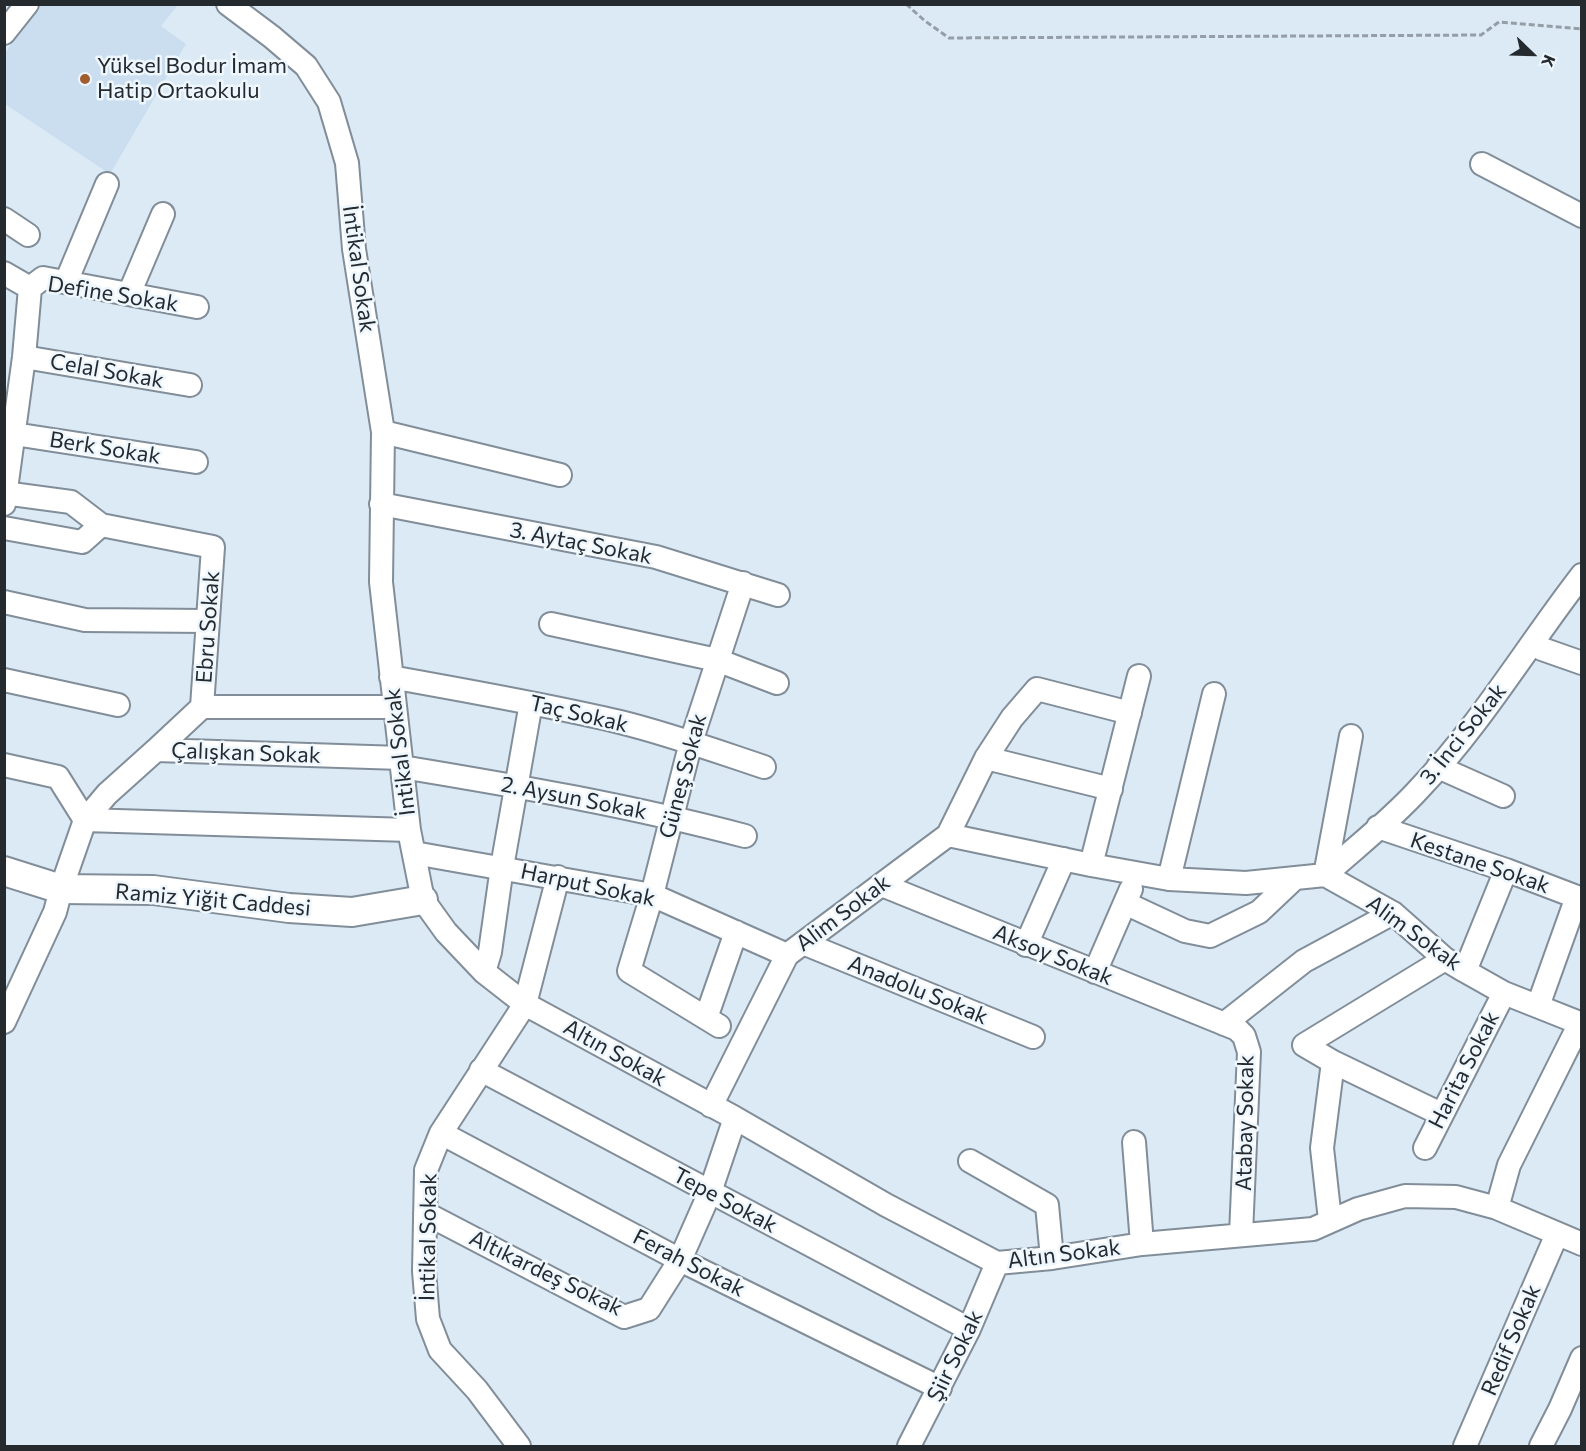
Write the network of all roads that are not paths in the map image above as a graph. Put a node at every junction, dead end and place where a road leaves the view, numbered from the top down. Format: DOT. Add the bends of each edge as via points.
graph roads {
  1 [pos="27,4"];
  2 [pos="228,4"];
  3 [pos="4,33"];
  4 [pos="1482,164"];
  5 [pos="107,184"];
  6 [pos="164,214"];
  7 [pos="1581,216"];
  8 [pos="4,219"];
  9 [pos="28,235"];
  10 [pos="4,273"];
  11 [pos="66,282"];
  12 [pos="30,288"];
  13 [pos="129,294"];
  14 [pos="197,307"];
  15 [pos="18,350"];
  16 [pos="190,386"];
  17 [pos="383,432"];
  18 [pos="14,434"];
  19 [pos="196,462"];
  20 [pos="560,475"];
  21 [pos="5,497"];
  22 [pos="381,504"];
  23 [pos="101,525"];
  24 [pos="4,528"];
  25 [pos="1580,581"];
  26 [pos="743,583"];
  27 [pos="778,595"];
  28 [pos="4,603"];
  29 [pos="208,621"];
  30 [pos="551,624"];
  31 [pos="1533,643"];
  32 [pos="717,660"];
  33 [pos="1581,663"];
  34 [pos="1139,676"];
  35 [pos="391,677"];
  36 [pos="4,680"];
  37 [pos="777,683"];
  38 [pos="1214,694"];
  39 [pos="531,703"];
  40 [pos="118,705"];
  41 [pos="202,707"];
  42 [pos="394,707"];
  43 [pos="1130,713"];
  44 [pos="1351,735"];
  45 [pos="691,742"];
  46 [pos="156,750"];
  47 [pos="986,758"];
  48 [pos="401,762"];
  49 [pos="4,765"];
  50 [pos="764,767"];
  51 [pos="1438,767"];
  52 [pos="517,786"];
  53 [pos="1111,789"];
  54 [pos="1503,796"];
  55 [pos="672,817"];
  56 [pos="85,820"];
  57 [pos="1378,827"];
  58 [pos="409,830"];
  59 [pos="948,835"];
  60 [pos="745,836"];
  61 [pos="414,853"];
  62 [pos="1064,860"];
  63 [pos="1091,865"];
  64 [pos="502,867"];
  65 [pos="1506,870"];
  66 [pos="4,871"];
  67 [pos="1138,874"];
  68 [pos="1325,875"];
  69 [pos="558,877"];
  70 [pos="1295,878"];
  71 [pos="1169,879"];
  72 [pos="882,885"];
  73 [pos="61,889"];
  74 [pos="652,895"];
  75 [pos="1579,898"];
  76 [pos="423,900"];
  77 [pos="1125,903"];
  78 [pos="1393,913"];
  79 [pos="736,932"];
  80 [pos="1026,945"];
  81 [pos="795,949"];
  82 [pos="1444,959"];
  83 [pos="1465,971"];
  84 [pos="484,972"];
  85 [pos="1095,972"];
  86 [pos="1504,993"];
  87 [pos="525,1004"];
  88 [pos="1538,1006"];
  89 [pos="4,1022"];
  90 [pos="1581,1023"];
  91 [pos="1224,1024"];
  92 [pos="1033,1037"];
  93 [pos="1333,1062"];
  94 [pos="481,1070"];
  95 [pos="711,1106"];
  96 [pos="1441,1114"];
  97 [pos="735,1118"];
  98 [pos="441,1133"];
  99 [pos="1134,1142"];
  100 [pos="1425,1148"];
  101 [pos="970,1161"];
  102 [pos="710,1192"];
  103 [pos="1497,1208"];
  104 [pos="425,1213"];
  105 [pos="1330,1220"];
  106 [pos="1241,1234"];
  107 [pos="1557,1234"];
  108 [pos="1142,1244"];
  109 [pos="1581,1244"];
  110 [pos="1052,1258"];
  111 [pos="680,1260"];
  112 [pos="998,1263"];
  113 [pos="969,1329"];
  114 [pos="1581,1358"];
  115 [pos="940,1389"];
  116 [pos="519,1446"];
  117 [pos="909,1446"];
  118 [pos="1465,1446"];
  119 [pos="1541,1446"];
  1 -- 3 [label="street"];
  2 -- 17 [label="street, İntikal Sokak" via="306,66 329,102 346,163 354,249"];
  4 -- 7 [label="street"];
  5 -- 11 [label="street"];
  6 -- 13 [label="street"];
  8 -- 9 [label="street"];
  10 -- 12 [label="street"];
  11 -- 12 [label="street, Define Sokak" via="43,278"];
  11 -- 13 [label="street, Define Sokak"];
  12 -- 15 [label="street"];
  13 -- 14 [label="street, Define Sokak"];
  15 -- 16 [label="street, Celal Sokak"];
  15 -- 18 [label="street"];
  17 -- 20 [label="street"];
  17 -- 22 [label="street, İntikal Sokak"];
  18 -- 19 [label="street, Berk Sokak"];
  18 -- 21 [label="street"];
  21 -- 23 [label="street" via="71,502"];
  22 -- 26 [label="street, 3. Aytaç Sokak" via="656,557"];
  22 -- 35 [label="street, İntikal Sokak" via="381,582"];
  23 -- 24 [label="street" via="82,542"];
  23 -- 29 [label="street, Ebru Sokak" via="213,547"];
  25 -- 31 [label="street, 3. İnci Sokak"];
  26 -- 27 [label="street, 3. Aytaç Sokak"];
  26 -- 32 [label="street, Güneş Sokak"];
  28 -- 29 [label="street" via="85,620"];
  29 -- 41 [label="street, Ebru Sokak"];
  30 -- 32 [label="street"];
  31 -- 33 [label="street"];
  31 -- 51 [label="street, 3. İnci Sokak"];
  32 -- 37 [label="street"];
  32 -- 45 [label="street, Güneş Sokak"];
  34 -- 43 [label="street"];
  35 -- 39 [label="street, Taç Sokak"];
  35 -- 42 [label="street, İntikal Sokak"];
  36 -- 40 [label="street"];
  38 -- 71 [label="street"];
  39 -- 45 [label="street, Taç Sokak"];
  39 -- 52 [label="street"];
  41 -- 42 [label="street"];
  41 -- 46 [label="street"];
  42 -- 48 [label="street, İntikal Sokak"];
  43 -- 47 [label="street, Alim Sokak" via="1037,689"];
  43 -- 53 [label="street"];
  44 -- 68 [label="street"];
  45 -- 50 [label="street, Taç Sokak"];
  45 -- 55 [label="street, Güneş Sokak"];
  46 -- 48 [label="street, Çalışkan Sokak"];
  46 -- 56 [label="street, Çalışkan Sokak" via="107,794"];
  47 -- 53 [label="street"];
  47 -- 59 [label="street, Alim Sokak"];
  48 -- 52 [label="street, 2. Aysun Sokak"];
  48 -- 58 [label="street, İntikal Sokak"];
  49 -- 56 [label="street" via="58,777"];
  51 -- 54 [label="street"];
  51 -- 57 [label="street, 3. İnci Sokak"];
  52 -- 55 [label="street, 2. Aysun Sokak"];
  52 -- 64 [label="street"];
  53 -- 63 [label="street"];
  55 -- 60 [label="street, 2. Aysun Sokak"];
  55 -- 74 [label="street, Güneş Sokak"];
  56 -- 58 [label="street"];
  56 -- 73 [label="street, Çalışkan Sokak"];
  57 -- 65 [label="street, Kestane Sokak"];
  57 -- 68 [label="street, 3. İnci Sokak"];
  58 -- 61 [label="street, İntikal Sokak"];
  59 -- 62 [label="street"];
  59 -- 72 [label="street, Alim Sokak"];
  61 -- 64 [label="street, Harput Sokak"];
  61 -- 76 [label="street, İntikal Sokak"];
  62 -- 63 [label="street"];
  62 -- 80 [label="street"];
  63 -- 67 [label="street"];
  64 -- 69 [label="street, Harput Sokak"];
  64 -- 84 [label="street"];
  65 -- 75 [label="street, Kestane Sokak"];
  65 -- 83 [label="street"];
  66 -- 73 [label="main road, Ramiz Yiğit Caddesi"];
  67 -- 71 [label="street"];
  67 -- 77 [label="street"];
  68 -- 70 [label="street"];
  68 -- 78 [label="street, Alim Sokak"];
  69 -- 74 [label="street, Harput Sokak"];
  69 -- 87 [label="street"];
  70 -- 71 [label="street" via="1246,883"];
  70 -- 77 [label="street" via="1259,912 1210,936 1185,931"];
  72 -- 80 [label="street, Aksoy Sokak"];
  72 -- 81 [label="street, Alim Sokak"];
  73 -- 76 [label="main road, Ramiz Yiğit Caddesi" via="153,890 352,912"];
  73 -- 89 [label="street, Çalışkan Sokak" via="56,912"];
  74 -- 79 [label="street, Harput Sokak"];
  74 -- 79 [label="street, Güneş Sokak" via="629,971 712,1022"];
  75 -- 88 [label="street"];
  76 -- 84 [label="street, İntikal Sokak" via="446,932"];
  77 -- 85 [label="street"];
  78 -- 82 [label="street, Alim Sokak"];
  78 -- 91 [label="street" via="1304,961"];
  79 -- 81 [label="street, Harput Sokak"];
  80 -- 85 [label="street, Aksoy Sokak"];
  81 -- 92 [label="street, Anadolu Sokak"];
  81 -- 95 [label="street, Alim Sokak"];
  82 -- 83 [label="street, Alim Sokak"];
  82 -- 93 [label="street" via="1304,1045"];
  83 -- 86 [label="street, Alim Sokak"];
  84 -- 87 [label="street, İntikal Sokak"];
  85 -- 91 [label="street, Aksoy Sokak"];
  86 -- 88 [label="street, Alim Sokak"];
  86 -- 96 [label="street, Harita Sokak"];
  87 -- 94 [label="street, İntikal Sokak"];
  87 -- 95 [label="street, Altın Sokak"];
  88 -- 90 [label="street, Alim Sokak"];
  90 -- 103 [label="street" via="1509,1165"];
  91 -- 106 [label="street, Atabay Sokak" via="1244,1036 1249,1052"];
  93 -- 96 [label="street"];
  93 -- 105 [label="street" via="1322,1148"];
  94 -- 98 [label="street, İntikal Sokak"];
  94 -- 102 [label="street, Tepe Sokak"];
  95 -- 97 [label="street, Altın Sokak"];
  96 -- 100 [label="street, Harita Sokak"];
  97 -- 102 [label="street, Altıkardeş Sokak"];
  97 -- 112 [label="street, Altın Sokak" via="886,1205"];
  98 -- 104 [label="street, İntikal Sokak" via="426,1170"];
  98 -- 111 [label="street, Ferah Sokak"];
  99 -- 108 [label="street"];
  101 -- 110 [label="street" via="1047,1205"];
  102 -- 111 [label="street, Altıkardeş Sokak"];
  102 -- 113 [label="street, Tepe Sokak"];
  103 -- 105 [label="street, Altın Sokak" via="1456,1197 1405,1196"];
  103 -- 107 [label="street, Altın Sokak"];
  104 -- 111 [label="street, Altıkardeş Sokak" via="624,1317 649,1309"];
  104 -- 116 [label="street, İntikal Sokak" via="428,1319 440,1350 477,1390"];
  105 -- 106 [label="street, Altın Sokak" via="1313,1229"];
  106 -- 108 [label="street, Altın Sokak"];
  107 -- 109 [label="street, Altın Sokak"];
  107 -- 118 [label="street, Redif Sokak"];
  108 -- 110 [label="street, Altın Sokak"];
  110 -- 112 [label="street, Altın Sokak"];
  111 -- 115 [label="street, Ferah Sokak"];
  112 -- 113 [label="street, Şiir Sokak"];
  113 -- 115 [label="street, Şiir Sokak"];
  114 -- 119 [label="street"];
  115 -- 117 [label="street, Şiir Sokak"];
}
